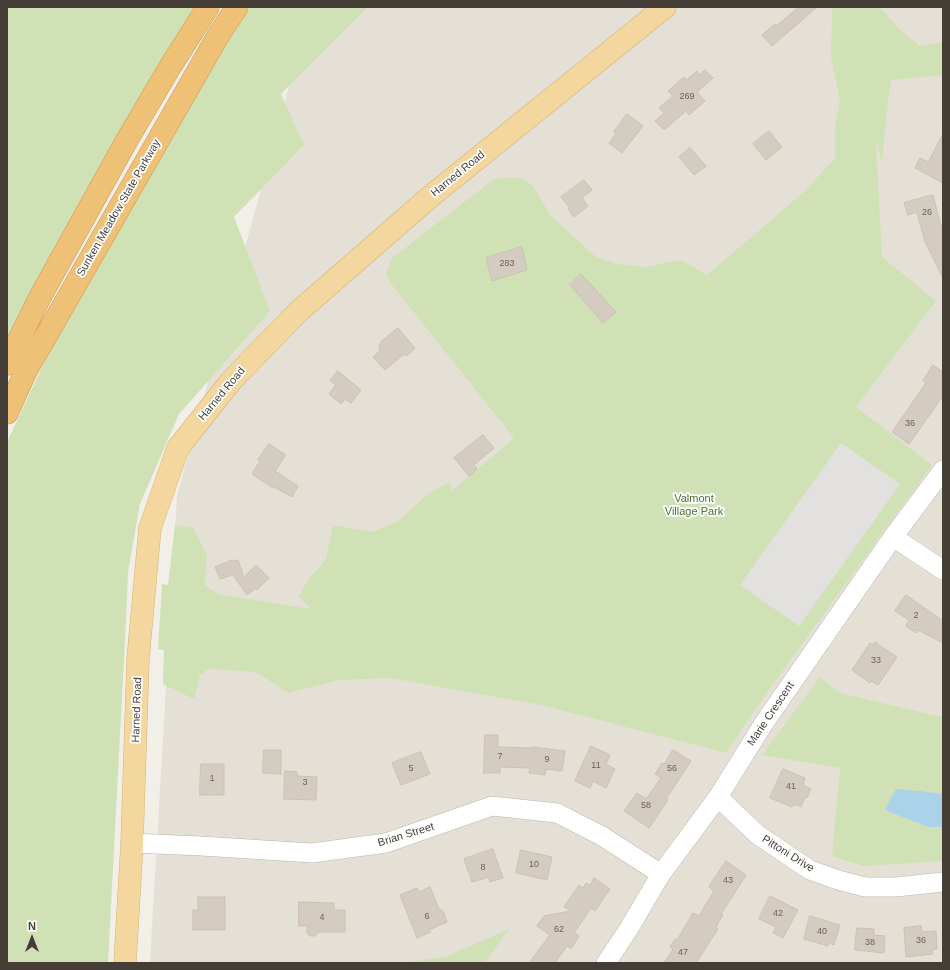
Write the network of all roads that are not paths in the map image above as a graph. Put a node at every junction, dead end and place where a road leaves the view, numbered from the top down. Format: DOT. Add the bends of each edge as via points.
graph roads {
  1 [pos="208,7"];
  2 [pos="237,7"];
  3 [pos="665,7"];
  4 [pos="7,364"];
  5 [pos="7,413"];
  6 [pos="943,470"];
  7 [pos="894,537"];
  8 [pos="943,570"];
  9 [pos="718,797"];
  10 [pos="132,843"];
  11 [pos="661,874"];
  12 [pos="943,882"];
  13 [pos="125,963"];
  14 [pos="606,963"];
  1 -- 4 [label="highway" via="127,140 40,297"];
  2 -- 5 [label="highway, Sunken Meadow State Parkway" via="31,362"];
  3 -- 10 [label="main road, Harned Road" via="431,196 298,312 231,381 178,448 150,528 138,659"];
  6 -- 7 [label="street, Marie Crescent"];
  7 -- 8 [label="street"];
  7 -- 9 [label="street, Marie Crescent" via="764,723"];
  9 -- 11 [label="street, Marie Crescent"];
  9 -- 12 [label="street, Pittoni Drive" via="758,835 810,870 865,887"];
  10 -- 11 [label="street, Brian Street" via="312,853 386,843 492,806 557,813 602,836"];
  10 -- 13 [label="main road, Harned Road"];
  11 -- 14 [label="street, Marie Crescent"];
}
